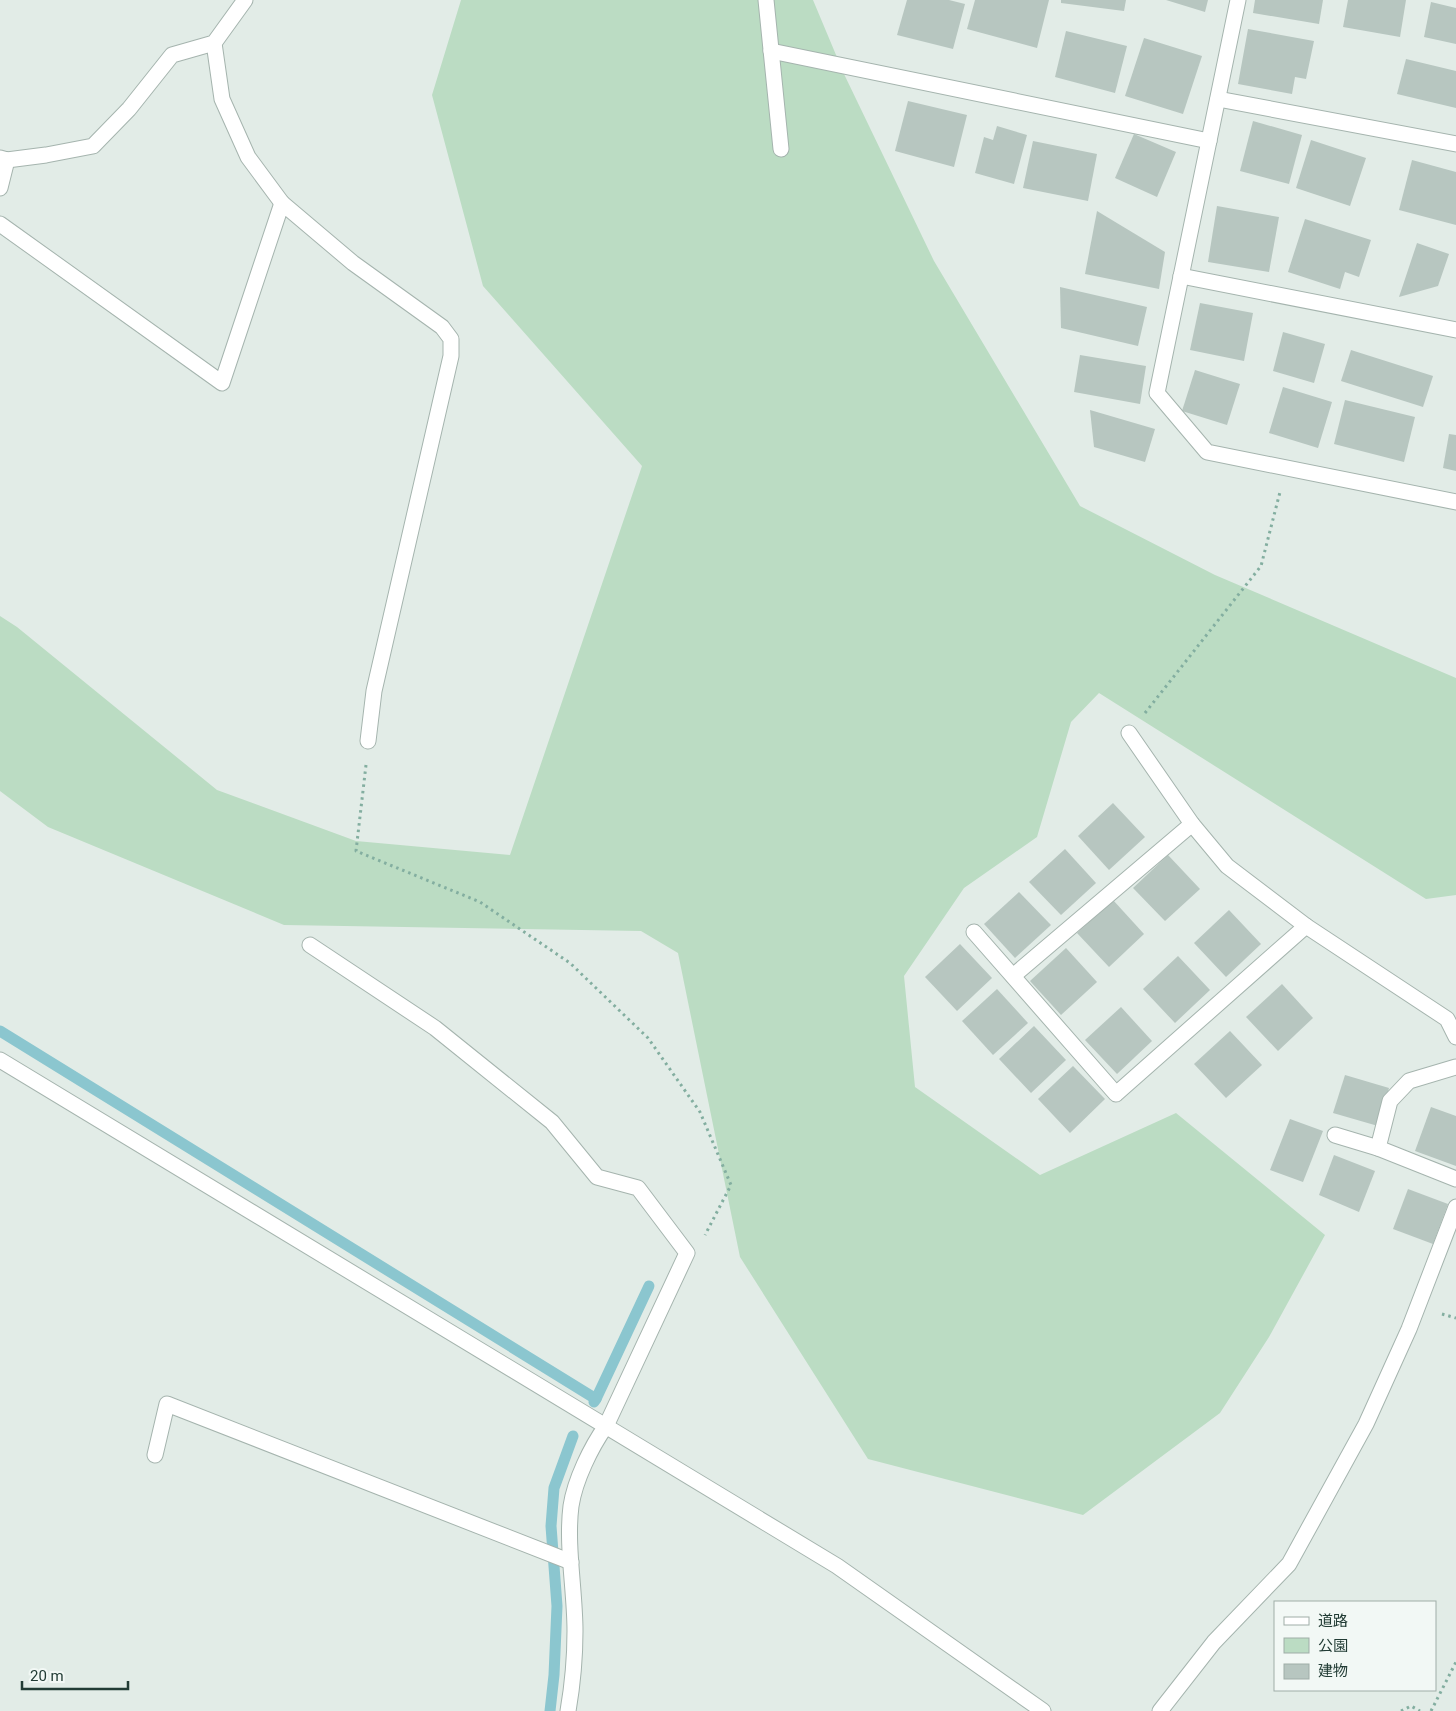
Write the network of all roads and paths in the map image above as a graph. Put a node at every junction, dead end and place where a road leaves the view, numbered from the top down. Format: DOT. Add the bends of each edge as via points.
graph roads {
  1 [pos="245,0"];
  2 [pos="766,0"];
  3 [pos="1238,0"];
  4 [pos="214,43"];
  5 [pos="771,51"];
  6 [pos="1218,99"];
  7 [pos="1209,141"];
  8 [pos="1456,144"];
  9 [pos="781,149"];
  10 [pos="3,159"];
  11 [pos="0,188"];
  12 [pos="282,203"];
  13 [pos="0,224"];
  14 [pos="1181,276"];
  15 [pos="1456,330"];
  16 [pos="1286,468"];
  17 [pos="1456,502"];
  18 [pos="1129,733"];
  19 [pos="368,741"];
  20 [pos="1192,824"];
  21 [pos="1306,926"];
  22 [pos="974,932"];
  23 [pos="310,945"];
  24 [pos="1013,976"];
  25 [pos="1452,1016"];
  26 [pos="1456,1037"];
  27 [pos="0,1060"];
  28 [pos="1456,1067"];
  29 [pos="1335,1135"];
  30 [pos="1378,1148"];
  31 [pos="1456,1179"];
  32 [pos="1455,1214"];
  33 [pos="687,1253"];
  34 [pos="606,1426"];
  35 [pos="155,1455"];
  36 [pos="566,1560"];
  37 [pos="1456,1662"];
  38 [pos="568,1711"];
  39 [pos="1043,1711"];
  40 [pos="1160,1711"];
  41 [pos="1401,1711"];
  42 [pos="1420,1711"];
  43 [pos="1431,1711"];
  1 -- 4 [label="street"];
  2 -- 5 [label="street"];
  3 -- 6 [label="street"];
  4 -- 10 [label="street" via="172,55 129,110 93,146"];
  4 -- 12 [label="street" via="222,99 248,157"];
  5 -- 7 [label="street"];
  5 -- 9 [label="street"];
  6 -- 7 [label="street"];
  6 -- 8 [label="street"];
  7 -- 14 [label="street"];
  10 -- 11 [label="street"];
  12 -- 13 [label="street" via="222,383"];
  12 -- 19 [label="street" via="353,263 442,327 451,339 451,356 374,690"];
  14 -- 15 [label="street"];
  14 -- 16 [label="street" via="1157,393 1207,452"];
  16 -- 17 [label="street"];
  16 -- 18 [label="path" via="1261,566"];
  18 -- 20 [label="street"];
  19 -- 33 [label="path" via="356,851 480,902 570,963 648,1038 700,1112 731,1185 703,1238"];
  20 -- 21 [label="street" via="1227,866"];
  20 -- 24 [label="street"];
  21 -- 24 [label="street" via="1116,1094"];
  21 -- 25 [label="street"];
  22 -- 24 [label="street"];
  23 -- 33 [label="street" via="435,1028 530,1104 552,1122 597,1177 638,1188"];
  25 -- 26 [label="street"];
  27 -- 34 [label="street"];
  28 -- 30 [label="street" via="1409,1081 1390,1102"];
  29 -- 30 [label="street"];
  30 -- 31 [label="street"];
  32 -- 40 [label="street" via="1409,1329 1366,1424 1289,1564 1214,1642"];
  33 -- 34 [label="street"];
  34 -- 36 [label="street" via="581,1472 571,1505"];
  34 -- 39 [label="street" via="837,1566"];
  35 -- 36 [label="street" via="167,1404"];
  36 -- 38 [label="street" via="575,1632"];
  37 -- 43 [label="path"];
  41 -- 42 [label="path" via="1411,1706"];
}
